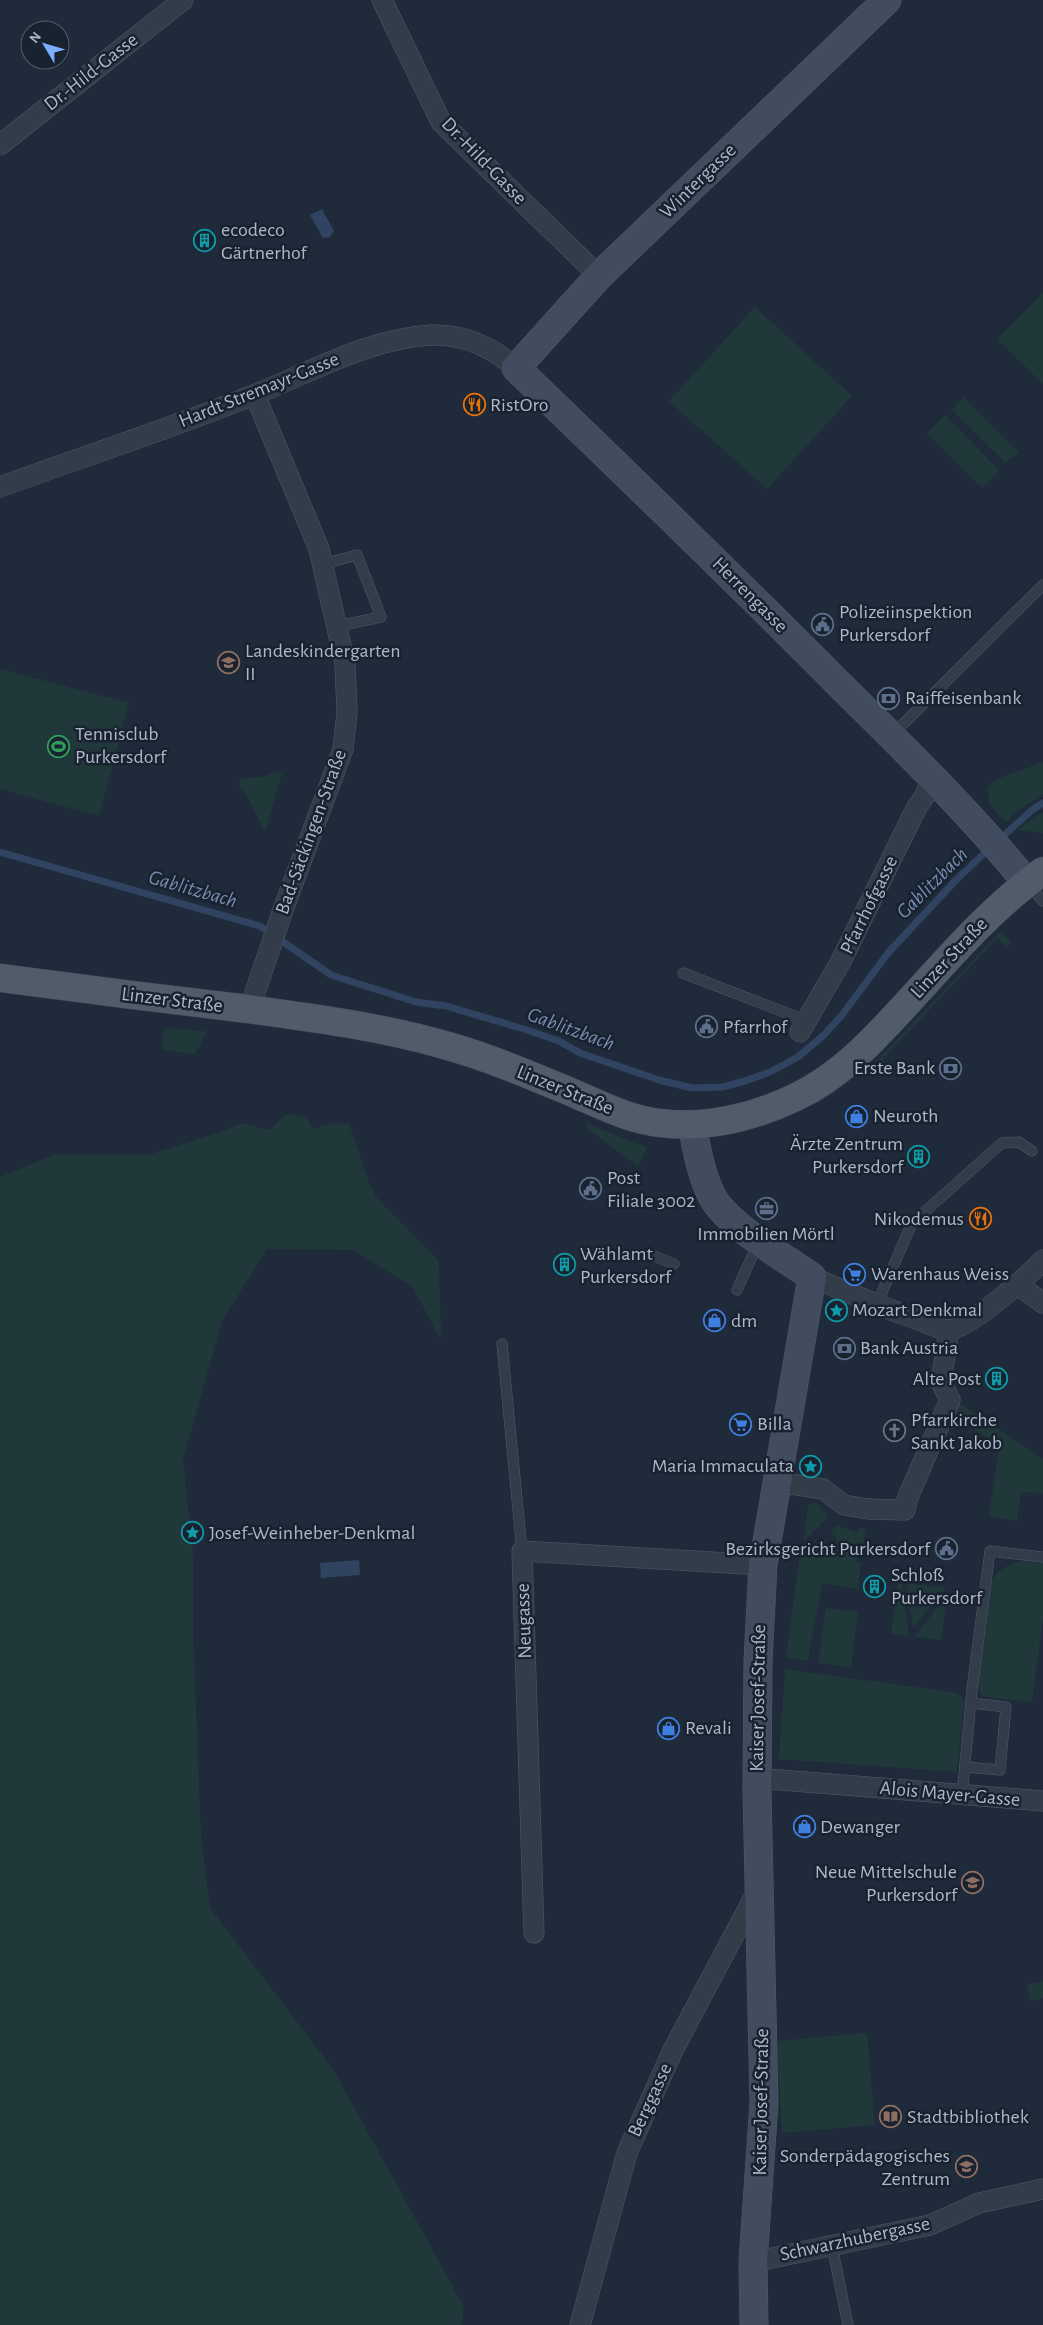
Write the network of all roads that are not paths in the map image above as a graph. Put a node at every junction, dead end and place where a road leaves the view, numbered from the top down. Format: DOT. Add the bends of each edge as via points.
graph roads {
  1 [pos="183,0"];
  2 [pos="382,0"];
  3 [pos="887,0"];
  4 [pos="0,145"];
  5 [pos="599,276"];
  6 [pos="516,368"];
  7 [pos="255,394"];
  8 [pos="0,487"];
  9 [pos="323,564"];
  10 [pos="1043,585"];
  11 [pos="338,626"];
  12 [pos="891,736"];
  13 [pos="931,776"];
  14 [pos="1038,885"];
  15 [pos="682,973"];
  16 [pos="0,978"];
  17 [pos="249,1010"];
  18 [pos="803,1026"];
  19 [pos="692,1125"];
  20 [pos="1032,1151"];
  21 [pos="759,1239"];
  22 [pos="649,1254"];
  23 [pos="674,1264"];
  24 [pos="1040,1264"];
  25 [pos="812,1277"];
  26 [pos="1018,1285"];
  27 [pos="737,1290"];
  28 [pos="1043,1303"];
  29 [pos="876,1306"];
  30 [pos="949,1330"];
  31 [pos="502,1344"];
  32 [pos="778,1482"];
  33 [pos="522,1551"];
  34 [pos="1043,1557"];
  35 [pos="764,1565"];
  36 [pos="971,1703"];
  37 [pos="965,1767"];
  38 [pos="756,1778"];
  39 [pos="962,1794"];
  40 [pos="1043,1801"];
  41 [pos="758,1890"];
  42 [pos="534,1933"];
  43 [pos="1043,2189"];
  44 [pos="832,2246"];
  45 [pos="753,2262"];
  46 [pos="580,2325"];
  47 [pos="754,2325"];
  48 [pos="848,2325"];
  1 -- 4 [label="street, Dr.-Hild-Gasse"];
  2 -- 5 [label="street, Dr.-Hild-Gasse" via="442,122"];
  3 -- 5 [label="main road, Wintergasse"];
  5 -- 6 [label="main road, Wintergasse"];
  6 -- 7 [label="street, Hardt Stremayr-Gasse" via="501,354 474,342 446,335 430,335 364,348"];
  6 -- 12 [label="main road, Herrengasse" via="740,584"];
  7 -- 8 [label="street, Hardt Stremayr-Gasse"];
  7 -- 9 [label="street, Bad-Säckingen-Straße"];
  9 -- 11 [label="street, Bad-Säckingen-Straße"];
  9 -- 11 [label="lane" via="357,555 381,617"];
  10 -- 12 [label="lane"];
  11 -- 17 [label="street, Bad-Säckingen-Straße" via="345,663 347,713 343,749"];
  12 -- 13 [label="main road, Herrengasse"];
  13 -- 14 [label="main road, Herrengasse" via="1001,851"];
  13 -- 18 [label="street, Pfarrhofgasse" via="926,794 841,961"];
  14 -- 19 [label="main road, Linzer Straße" via="966,938 870,1043 836,1073 781,1104 732,1119"];
  15 -- 18 [label="lane"];
  16 -- 17 [label="main road, Linzer Straße"];
  17 -- 19 [label="main road, Linzer Straße" via="329,1020 447,1046 636,1118"];
  19 -- 21 [label="main road" via="700,1166 714,1199 729,1218"];
  20 -- 29 [label="lane" via="1019,1142 1002,1143 912,1223"];
  21 -- 25 [label="main road"];
  21 -- 27 [label="lane"];
  22 -- 23 [label="lane"];
  24 -- 26 [label="street"];
  25 -- 29 [label="street"];
  25 -- 32 [label="main road, Kaiser Josef-Straße"];
  26 -- 28 [label="street"];
  26 -- 30 [label="street" via="979,1314"];
  29 -- 30 [label="street"];
  30 -- 32 [label="street" via="941,1382 950,1400 905,1510 844,1505 823,1489"];
  31 -- 33 [label="lane"];
  32 -- 35 [label="main road, Kaiser Josef-Straße"];
  33 -- 35 [label="street"];
  33 -- 42 [label="street, Neugasse"];
  34 -- 36 [label="lane" via="990,1551"];
  35 -- 38 [label="main road, Kaiser Josef-Straße"];
  36 -- 37 [label="lane"];
  36 -- 37 [label="lane" via="1006,1708 1000,1770"];
  37 -- 39 [label="lane"];
  38 -- 39 [label="street, Alois Mayer-Gasse"];
  38 -- 41 [label="main road, Kaiser Josef-Straße"];
  39 -- 40 [label="street, Alois Mayer-Gasse"];
  41 -- 45 [label="main road, Kaiser Josef-Straße" via="764,2103"];
  41 -- 46 [label="street, Berggasse" via="673,2050 627,2152"];
  43 -- 44 [label="street, Schwarzhubergasse" via="979,2204 930,2225"];
  44 -- 45 [label="street, Schwarzhubergasse"];
  44 -- 48 [label="lane"];
  45 -- 47 [label="main road, Kaiser Josef-Straße"];
}
